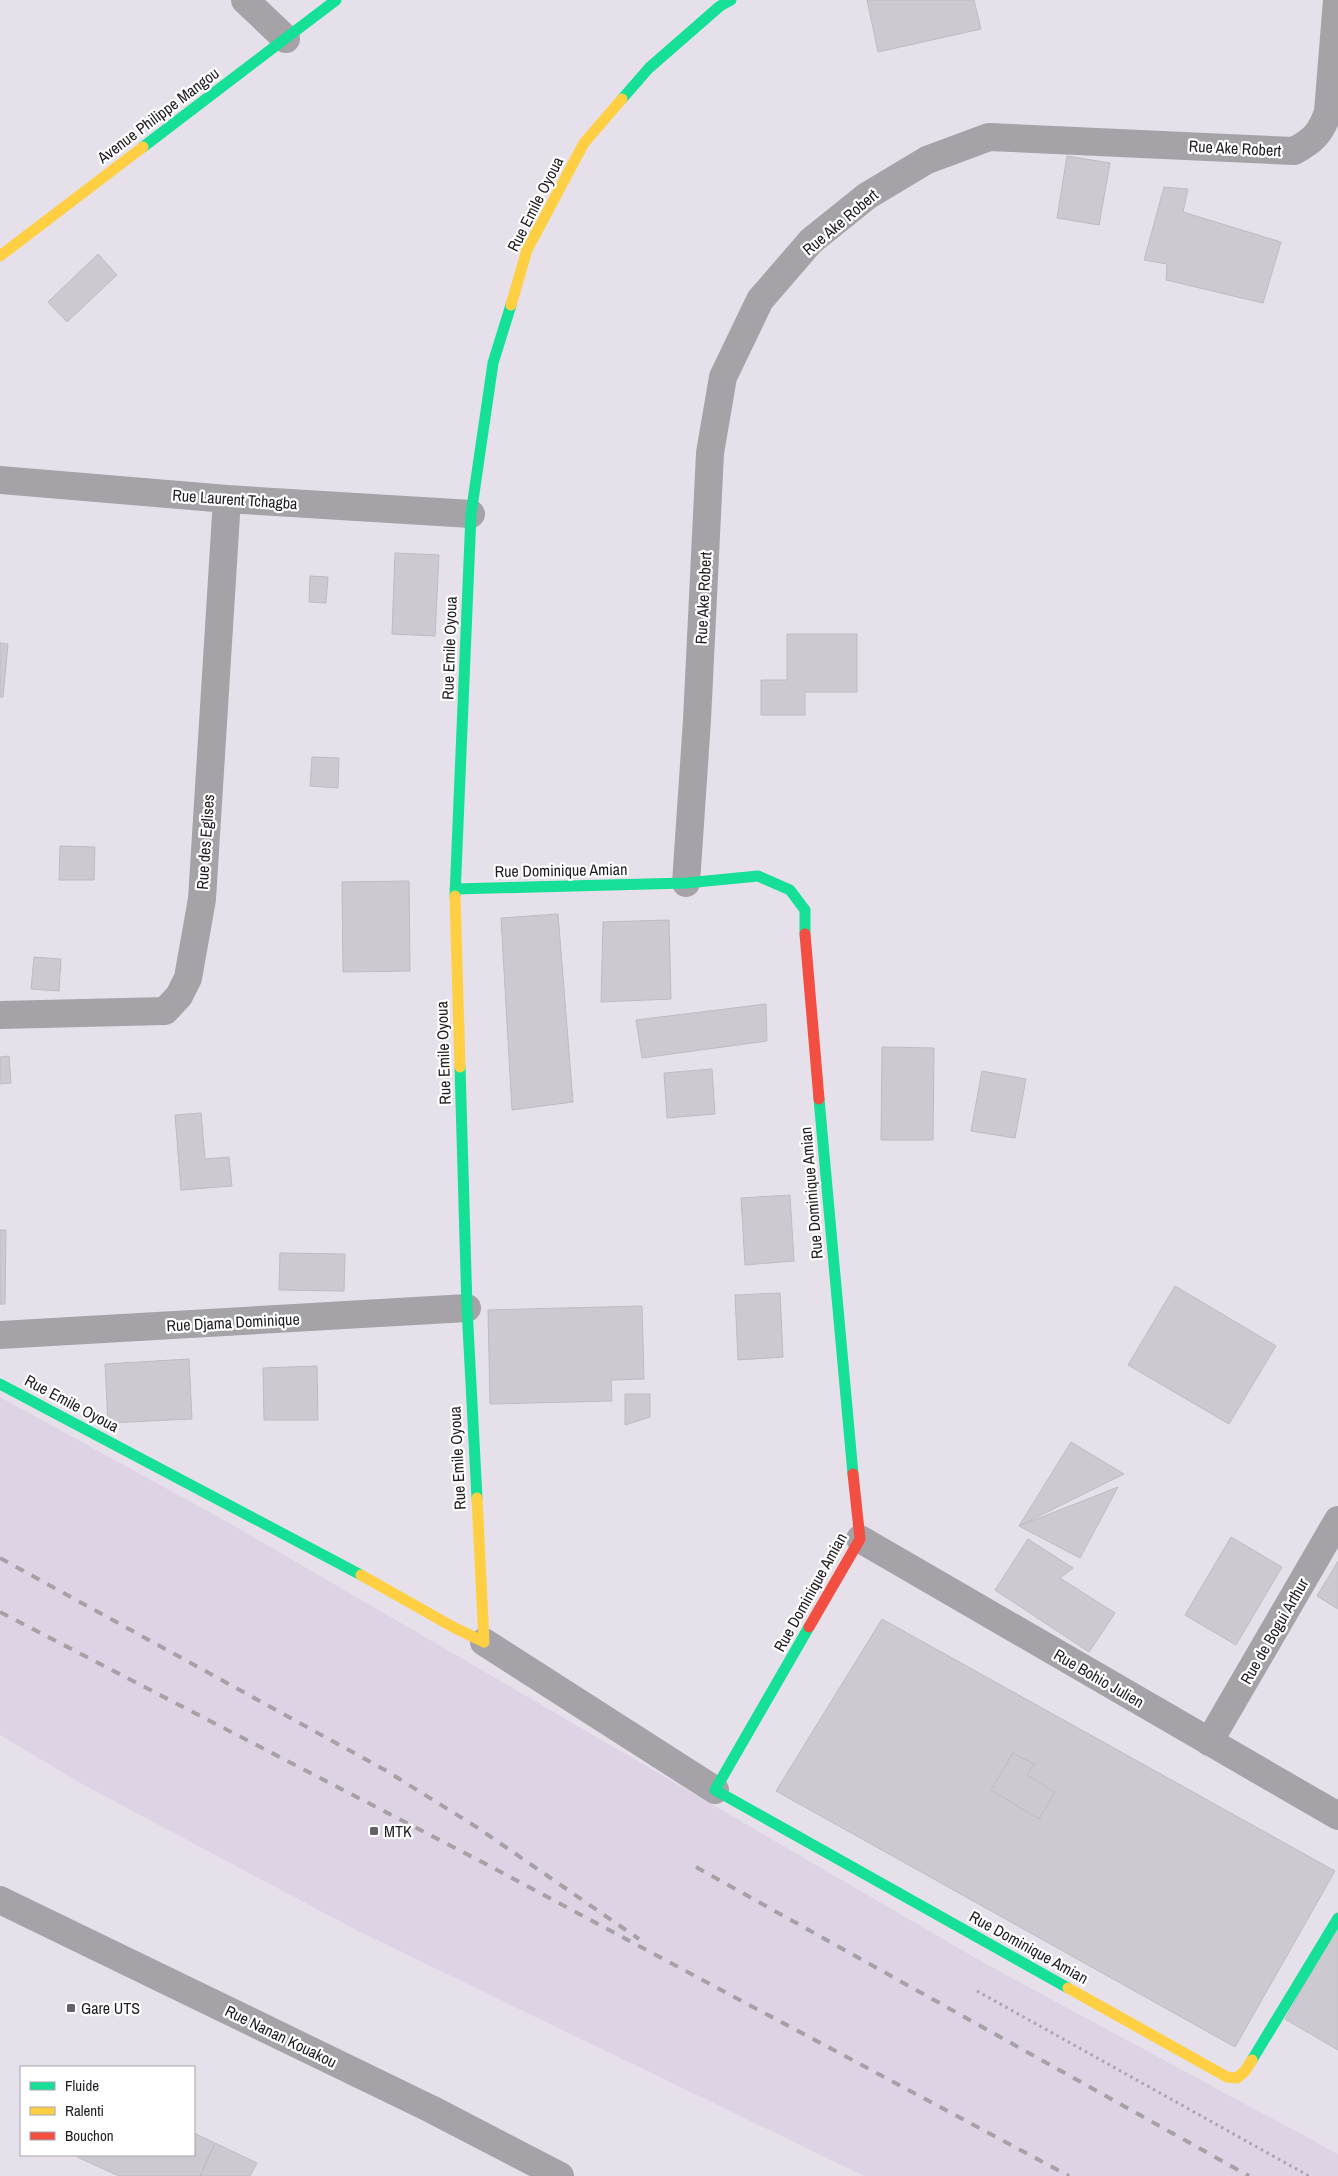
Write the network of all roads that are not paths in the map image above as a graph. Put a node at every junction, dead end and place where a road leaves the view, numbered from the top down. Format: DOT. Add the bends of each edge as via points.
graph roads {
  1 [pos="245,0"];
  2 [pos="336,0"];
  3 [pos="731,0"];
  4 [pos="1337,0"];
  5 [pos="286,39"];
  6 [pos="0,256"];
  7 [pos="0,480"];
  8 [pos="227,499"];
  9 [pos="471,514"];
  10 [pos="686,884"];
  11 [pos="455,889"];
  12 [pos="0,1015"];
  13 [pos="467,1308"];
  14 [pos="0,1335"];
  15 [pos="0,1384"];
  16 [pos="1338,1520"];
  17 [pos="860,1540"];
  18 [pos="484,1642"];
  19 [pos="1209,1742"];
  20 [pos="715,1790"];
  21 [pos="1338,1816"];
  22 [pos="0,1900"];
  23 [pos="1338,1918"];
  24 [pos="560,2176"];
  1 -- 5 [label="street"];
  2 -- 5 [label="street, Avenue Philippe Mangou"];
  3 -- 9 [label="street, Rue Emile Oyoua" via="649,68 584,143 527,250 493,363"];
  4 -- 10 [label="street, Rue Ake Robert" via="1328,112 1324,126 1310,143 1294,151 989,138 927,160 867,196 811,241 760,300 723,377 710,453"];
  5 -- 6 [label="street, Avenue Philippe Mangou"];
  7 -- 8 [label="street, Rue Laurent Tchagba"];
  8 -- 9 [label="street, Rue Laurent Tchagba"];
  8 -- 12 [label="street, Rue des Eglises" via="202,899 188,978 179,996 165,1011"];
  9 -- 11 [label="street, Rue Emile Oyoua"];
  10 -- 11 [label="street, Rue Dominique Amian"];
  10 -- 17 [label="street, Rue Dominique Amian" via="758,876 790,890 805,910 836,1300"];
  11 -- 13 [label="street, Rue Emile Oyoua"];
  13 -- 14 [label="street, Rue Djama Dominique"];
  13 -- 18 [label="street, Rue Emile Oyoua"];
  15 -- 18 [label="street, Rue Emile Oyoua"];
  16 -- 19 [label="street, Rue de Bogui Arthur"];
  17 -- 19 [label="street, Rue Bohio Julien"];
  17 -- 20 [label="street, Rue Dominique Amian"];
  18 -- 20 [label="street"];
  19 -- 21 [label="street, Rue Bohio Julien"];
  20 -- 23 [label="street, Rue Dominique Amian" via="1227,2077 1236,2078 1245,2072"];
  22 -- 24 [label="street, Rue Nanan Kouakou" via="422,2104"];
}
